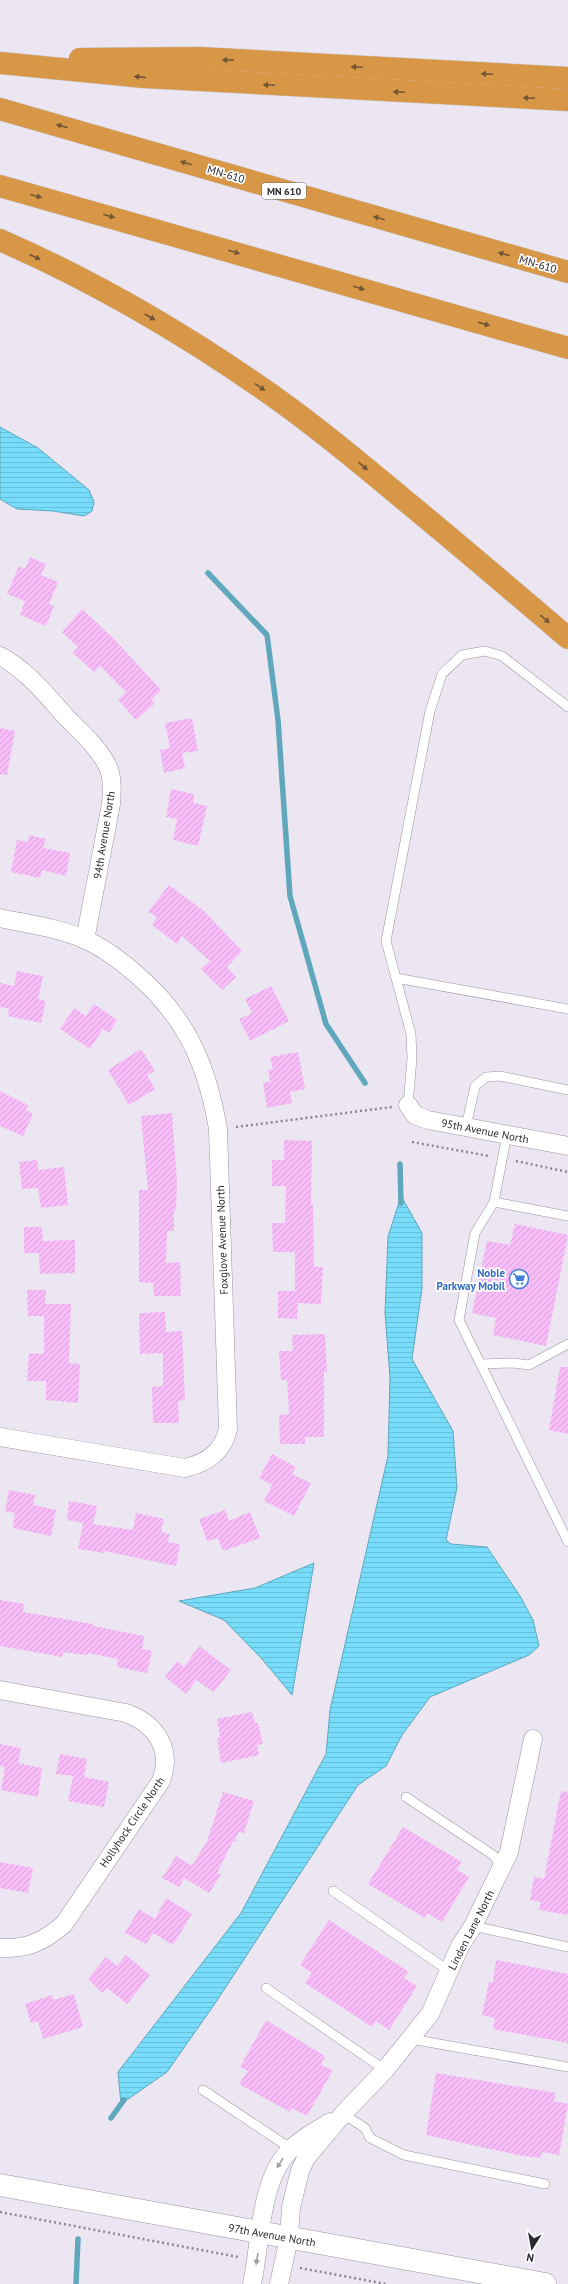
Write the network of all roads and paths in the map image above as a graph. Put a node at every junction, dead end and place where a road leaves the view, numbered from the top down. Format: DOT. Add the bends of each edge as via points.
graph roads {
  1 [pos="0,63"];
  2 [pos="568,78"];
  3 [pos="568,100"];
  4 [pos="0,109"];
  5 [pos="0,186"];
  6 [pos="0,240"];
  7 [pos="568,272"];
  8 [pos="568,348"];
  9 [pos="568,638"];
  10 [pos="0,656"];
  11 [pos="568,707"];
  12 [pos="0,918"];
  13 [pos="85,940"];
  14 [pos="396,978"];
  15 [pos="568,1009"];
  16 [pos="568,1090"];
  17 [pos="408,1105"];
  18 [pos="466,1127"];
  19 [pos="218,1129"];
  20 [pos="507,1134"];
  21 [pos="568,1146"];
  22 [pos="494,1202"];
  23 [pos="568,1216"];
  24 [pos="568,1344"];
  25 [pos="481,1364"];
  26 [pos="0,1436"];
  27 [pos="568,1542"];
  28 [pos="0,1690"];
  29 [pos="533,1740"];
  30 [pos="406,1797"];
  31 [pos="502,1867"];
  32 [pos="333,1891"];
  33 [pos="473,1926"];
  34 [pos="568,1947"];
  35 [pos="0,1948"];
  36 [pos="449,1971"];
  37 [pos="266,1988"];
  38 [pos="411,2039"];
  39 [pos="568,2067"];
  40 [pos="385,2070"];
  41 [pos="203,2090"];
  42 [pos="343,2114"];
  43 [pos="292,2148"];
  44 [pos="303,2164"];
  45 [pos="544,2184"];
  46 [pos="0,2185"];
  47 [pos="0,2212"];
  48 [pos="260,2233"];
  49 [pos="289,2238"];
  50 [pos="242,2258"];
  51 [pos="295,2267"];
  52 [pos="252,2284"];
  53 [pos="279,2284"];
  54 [pos="386,2284"];
  55 [pos="545,2284"];
  2 -- 1 [label="highway, one-way" via="187,58"];
  3 -- 1 [label="highway, one-way" via="152,78"];
  7 -- 4 [label="highway, MN-610 / MN 610, one-way"];
  5 -- 8 [label="highway, one-way"];
  6 -- 9 [label="highway, one-way" via="125,302 274,396 341,447"];
  10 -- 13 [label="street, 94th Avenue North" via="28,676 96,749 108,766 112,804"];
  11 -- 14 [label="lane" via="502,656 485,651 462,655 442,674 430,710 386,941"];
  12 -- 13 [label="street, Foxglove Avenue North" via="61,931"];
  13 -- 19 [label="street, Foxglove Avenue North" via="106,951 148,984 181,1022 207,1078"];
  14 -- 15 [label="lane"];
  14 -- 17 [label="lane" via="411,1034 412,1058"];
  16 -- 18 [label="lane" via="500,1076 486,1077 475,1086"];
  17 -- 18 [label="street, 95th Avenue North" via="415,1115 428,1120"];
  17 -- 19 [label="path"];
  18 -- 20 [label="street, 95th Avenue North"];
  19 -- 26 [label="street, Foxglove Avenue North" via="228,1429 221,1449 198,1465 185,1468"];
  20 -- 21 [label="street, 95th Avenue North"];
  20 -- 22 [label="lane"];
  22 -- 23 [label="lane"];
  22 -- 25 [label="lane" via="475,1233 459,1320"];
  24 -- 25 [label="lane" via="529,1365"];
  25 -- 27 [label="lane"];
  28 -- 35 [label="street, Hollyhock Circle North" via="126,1713 139,1718 157,1734 163,1745 165,1758 161,1781 64,1924 48,1938 27,1946 17,1949"];
  29 -- 31 [label="street, Linden Lane North" via="515,1828"];
  30 -- 31 [label="lane" via="493,1855"];
  31 -- 33 [label="street, Linden Lane North"];
  32 -- 36 [label="lane"];
  33 -- 34 [label="lane"];
  33 -- 36 [label="street, Linden Lane North" via="460,1946"];
  36 -- 38 [label="street, Linden Lane North" via="430,2014"];
  37 -- 40 [label="lane"];
  38 -- 39 [label="lane"];
  38 -- 40 [label="street, Linden Lane North"];
  40 -- 42 [label="street, Linden Lane North"];
  41 -- 43 [label="lane"];
  42 -- 43 [label="street, Linden Lane North"];
  42 -- 44 [label="street, Linden Lane North"];
  42 -- 45 [label="lane" via="361,2125 370,2138 404,2155"];
  43 -- 44 [label="lane"];
  43 -- 48 [label="street, Linden Lane North, one-way" via="279,2164 273,2177"];
  44 -- 49 [label="street, Linden Lane North" via="291,2207"];
  46 -- 48 [label="street, 97th Avenue North"];
  47 -- 50 [label="path"];
  48 -- 49 [label="street, 97th Avenue North"];
  48 -- 52 [label="street, Linden Lane North, one-way"];
  49 -- 53 [label="street, Linden Lane North"];
  49 -- 55 [label="street, 97th Avenue North"];
  51 -- 54 [label="path"];
}
